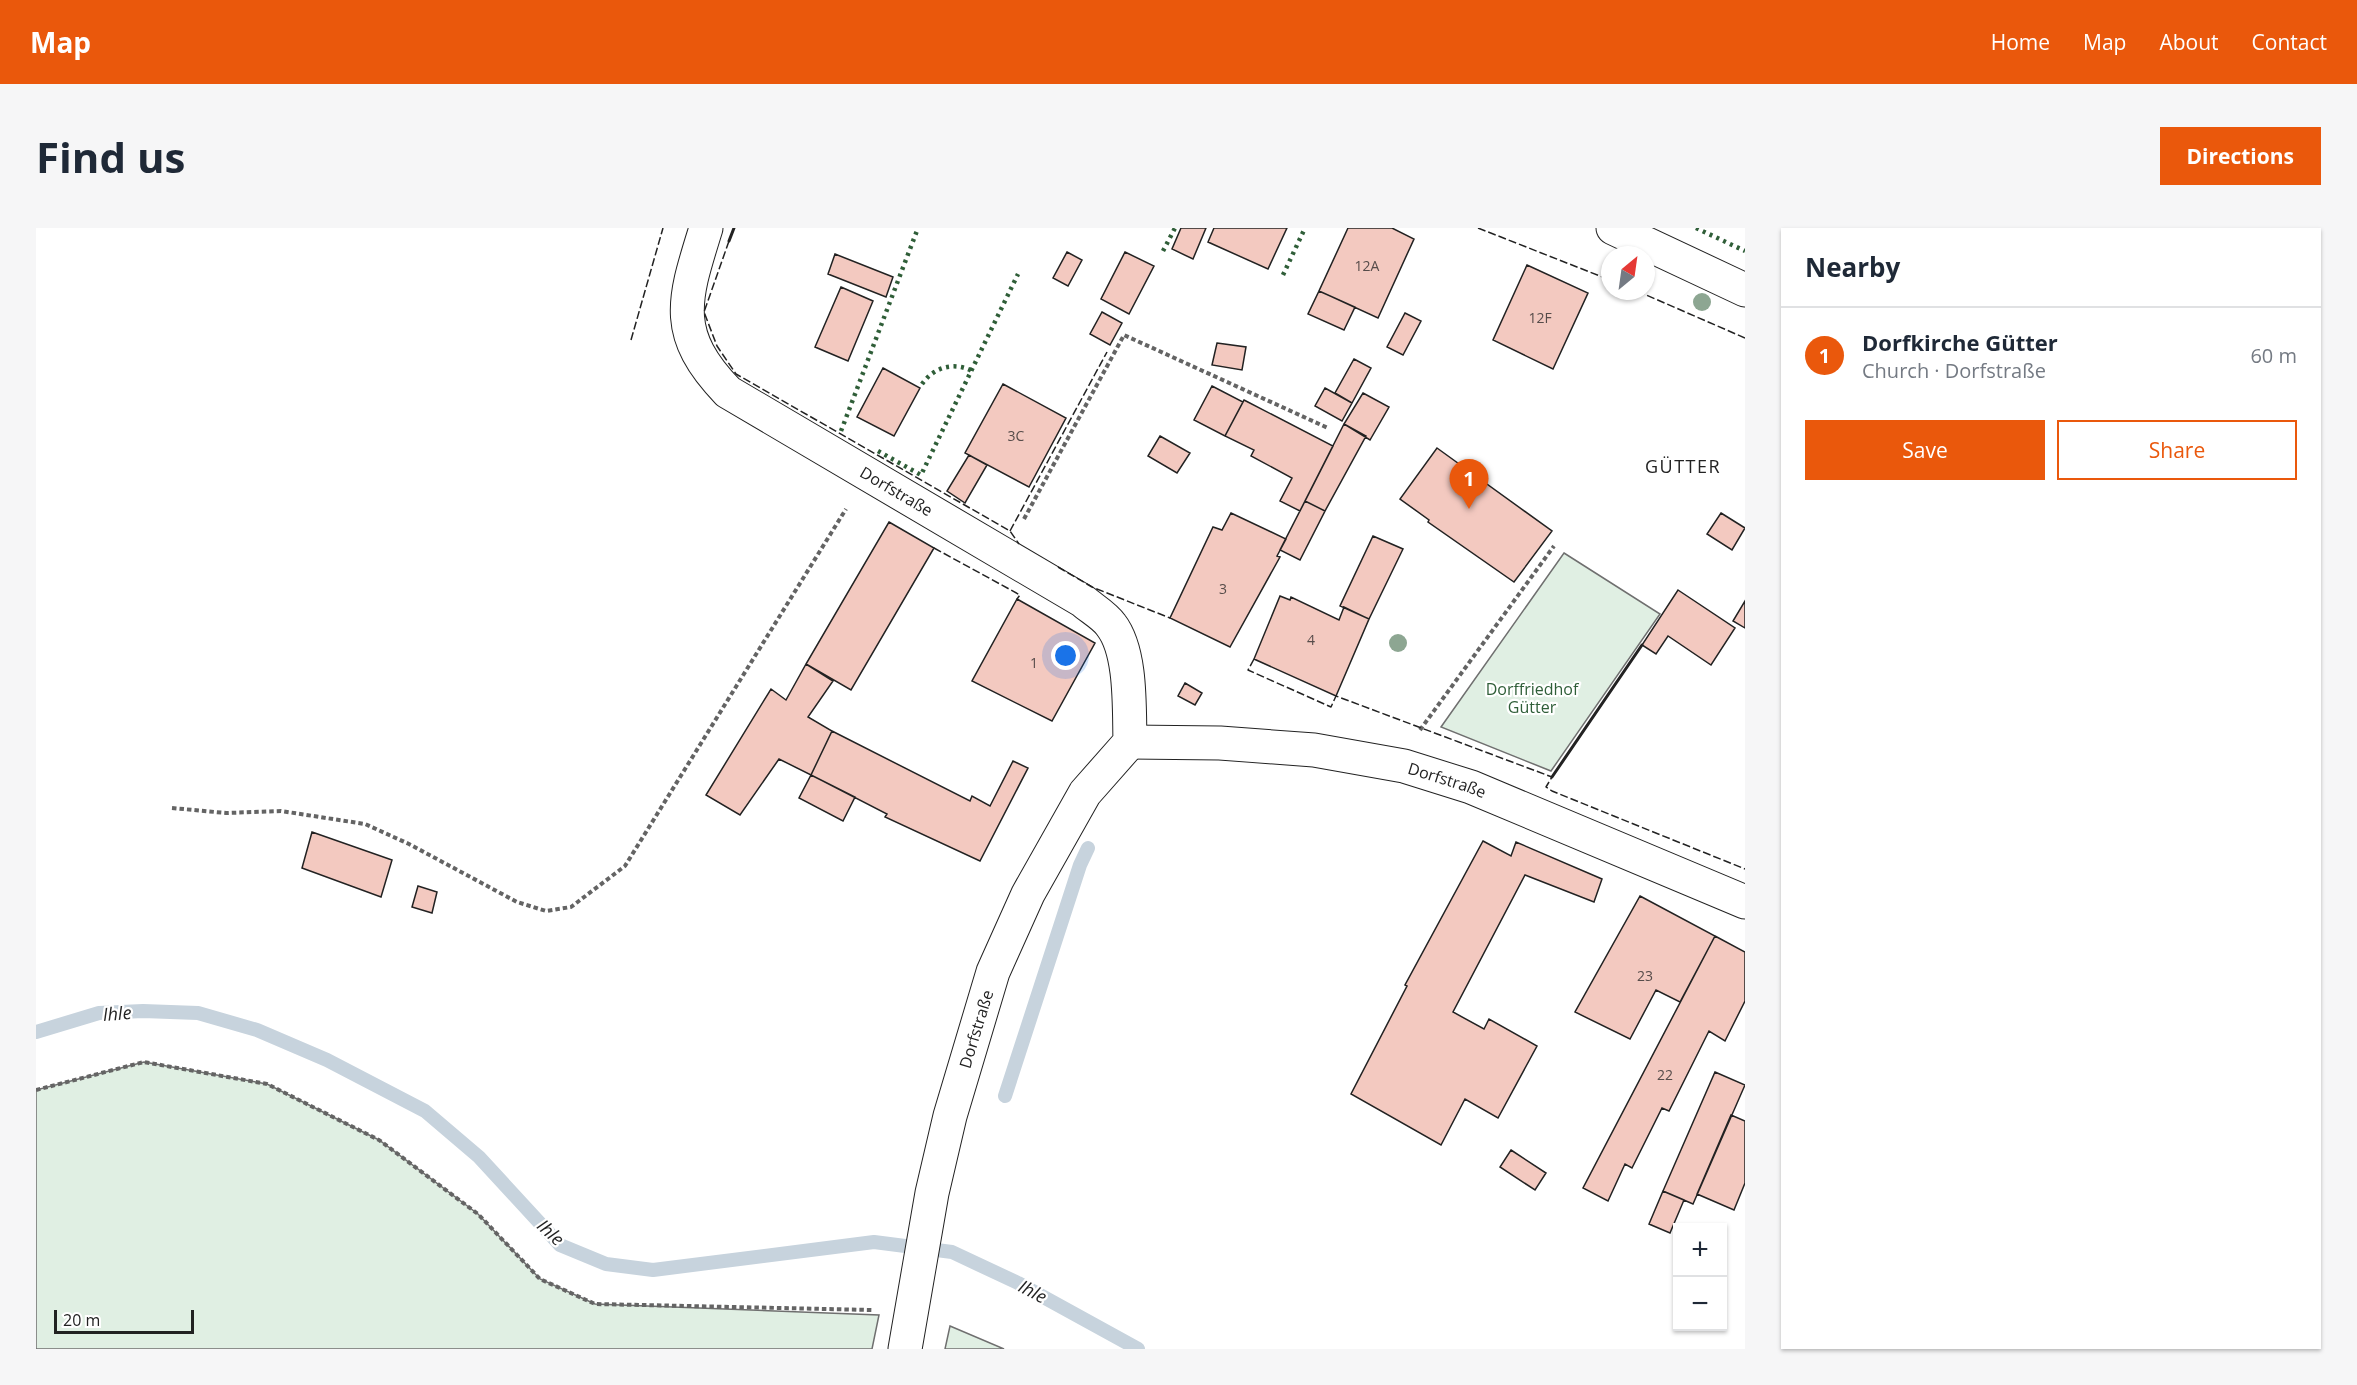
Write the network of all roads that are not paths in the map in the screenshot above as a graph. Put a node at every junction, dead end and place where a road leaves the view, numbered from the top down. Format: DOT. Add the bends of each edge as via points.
graph roads {
  1 [pos="706,228"];
  2 [pos="1613,228"];
  3 [pos="1745,290"];
  4 [pos="1130,742"];
  5 [pos="1745,902"];
  6 [pos="905,1349"];
  1 -- 4 [label="street, Dorfstraße" via="688,284 687,315 693,347 709,373 737,398 1083,601 1111,624 1122,647"];
  2 -- 3 [label="street"];
  4 -- 5 [label="street, Dorfstraße" via="1314,750 1404,766 1471,787"];
  4 -- 6 [label="street, Dorfstraße" via="1085,793 1028,894 993,972 950,1116 932,1193"];
}
